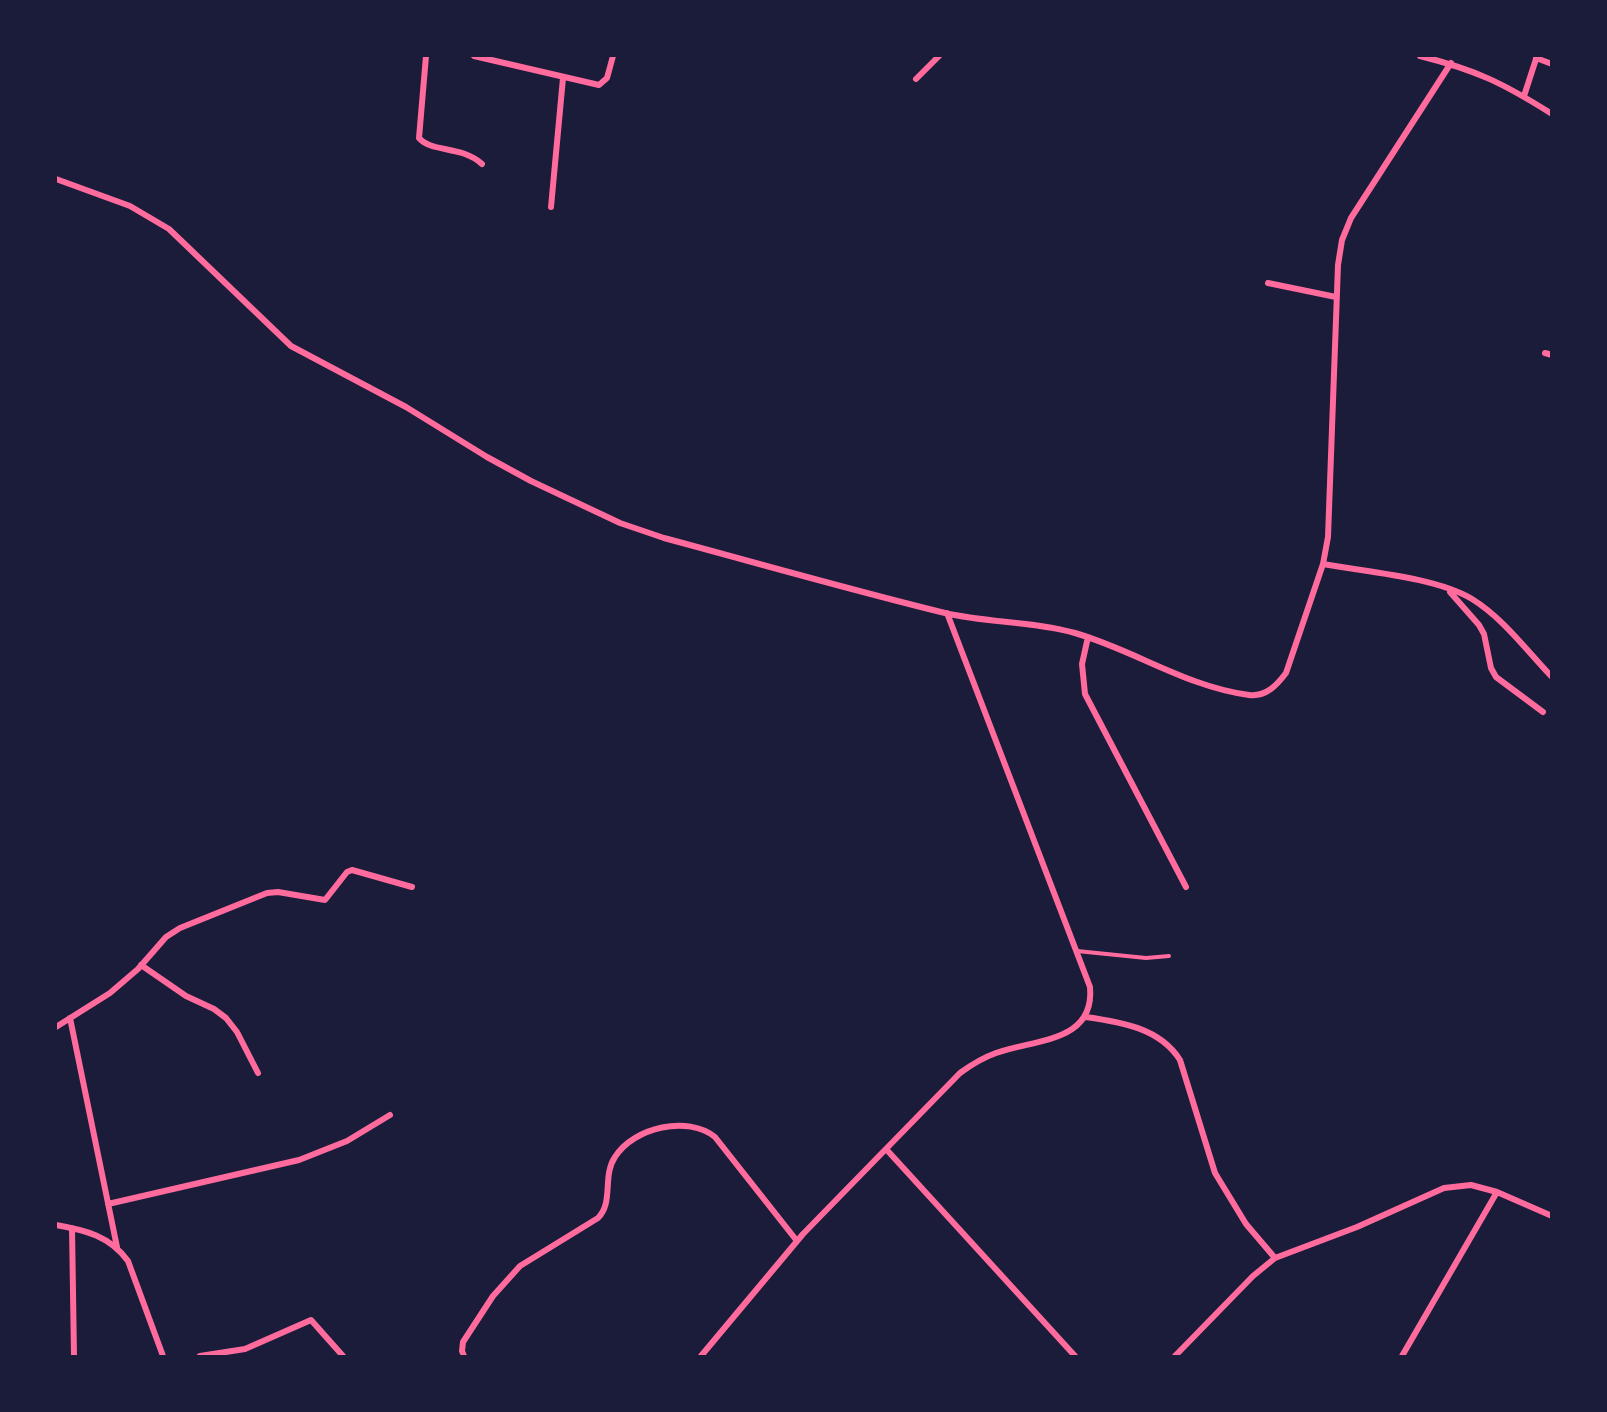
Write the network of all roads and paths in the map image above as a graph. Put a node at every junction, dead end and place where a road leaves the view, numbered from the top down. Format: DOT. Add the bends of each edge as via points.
graph roads {
  1 [pos="426,56"];
  2 [pos="474,56"];
  3 [pos="613,56"];
  4 [pos="939,56"];
  5 [pos="1420,56"];
  6 [pos="1536,57"];
  7 [pos="1451,63"];
  8 [pos="1551,64"];
  9 [pos="563,78"];
  10 [pos="916,79"];
  11 [pos="1524,96"];
  12 [pos="1551,114"];
  13 [pos="482,164"];
  14 [pos="56,180"];
  15 [pos="551,207"];
  16 [pos="1268,283"];
  17 [pos="1336,297"];
  18 [pos="1323,564"];
  19 [pos="1448,589"];
  20 [pos="947,613"];
  21 [pos="1088,637"];
  22 [pos="1551,677"];
  23 [pos="1543,712"];
  24 [pos="412,886"];
  25 [pos="1186,887"];
  26 [pos="1076,951"];
  27 [pos="1169,956"];
  28 [pos="141,965"];
  29 [pos="1086,1017"];
  30 [pos="70,1018"];
  31 [pos="56,1027"];
  32 [pos="258,1073"];
  33 [pos="390,1115"];
  34 [pos="886,1149"];
  35 [pos="1497,1192"];
  36 [pos="108,1204"];
  37 [pos="1551,1216"];
  38 [pos="56,1225"];
  39 [pos="72,1228"];
  40 [pos="798,1241"];
  41 [pos="117,1246"];
  42 [pos="1275,1258"];
  43 [pos="74,1356"];
  44 [pos="163,1356"];
  45 [pos="200,1356"];
  46 [pos="343,1356"];
  47 [pos="464,1356"];
  48 [pos="701,1356"];
  49 [pos="1075,1356"];
  50 [pos="1175,1356"];
  51 [pos="1402,1356"];
  1 -- 13 [label="street" via="419,138 430,146 467,153"];
  2 -- 9 [label="street"];
  3 -- 9 [label="street" via="604,83 593,85"];
  4 -- 10 [label="street"];
  5 -- 7 [label="street"];
  6 -- 8 [label="street"];
  6 -- 11 [label="street"];
  7 -- 11 [label="street"];
  7 -- 17 [label="street" via="1351,218 1342,240"];
  9 -- 15 [label="street"];
  11 -- 12 [label="street"];
  14 -- 20 [label="street" via="130,206 169,229 291,346 406,406 487,458 577,504 664,538"];
  16 -- 17 [label="street"];
  17 -- 18 [label="street" via="1328,537"];
  18 -- 19 [label="street"];
  18 -- 21 [label="street" via="1286,673 1265,693 1251,696 1191,681"];
  19 -- 22 [label="street" via="1471,598 1488,611"];
  19 -- 23 [label="street" via="1479,625 1497,677"];
  20 -- 21 [label="street"];
  20 -- 26 [label="street"];
  21 -- 25 [label="street" via="1081,678 1085,694"];
  24 -- 28 [label="street" via="352,870 325,900 267,893 180,928 166,937"];
  26 -- 27 [label="lane" via="1146,958"];
  26 -- 29 [label="street" via="1090,987 1092,1004"];
  28 -- 30 [label="street" via="110,993"];
  28 -- 32 [label="street" via="226,1018"];
  29 -- 34 [label="street" via="1074,1029 1055,1037 979,1060 960,1073"];
  29 -- 42 [label="street" via="1137,1028 1173,1048 1215,1173 1246,1224"];
  30 -- 31 [label="street"];
  30 -- 36 [label="street"];
  33 -- 36 [label="street" via="347,1141 299,1160"];
  34 -- 40 [label="street"];
  34 -- 49 [label="street"];
  35 -- 37 [label="street"];
  35 -- 42 [label="street" via="1471,1185 1444,1188"];
  35 -- 51 [label="street"];
  36 -- 41 [label="street"];
  38 -- 39 [label="street"];
  39 -- 41 [label="street"];
  39 -- 43 [label="street"];
  40 -- 47 [label="street" via="715,1137 707,1131 672,1126 652,1130 629,1142 614,1157 606,1206 598,1218 520,1266 504,1281 463,1342"];
  40 -- 48 [label="street"];
  41 -- 44 [label="street" via="128,1261"];
  42 -- 50 [label="street"];
  45 -- 46 [label="street" via="245,1349 311,1320"];
}
